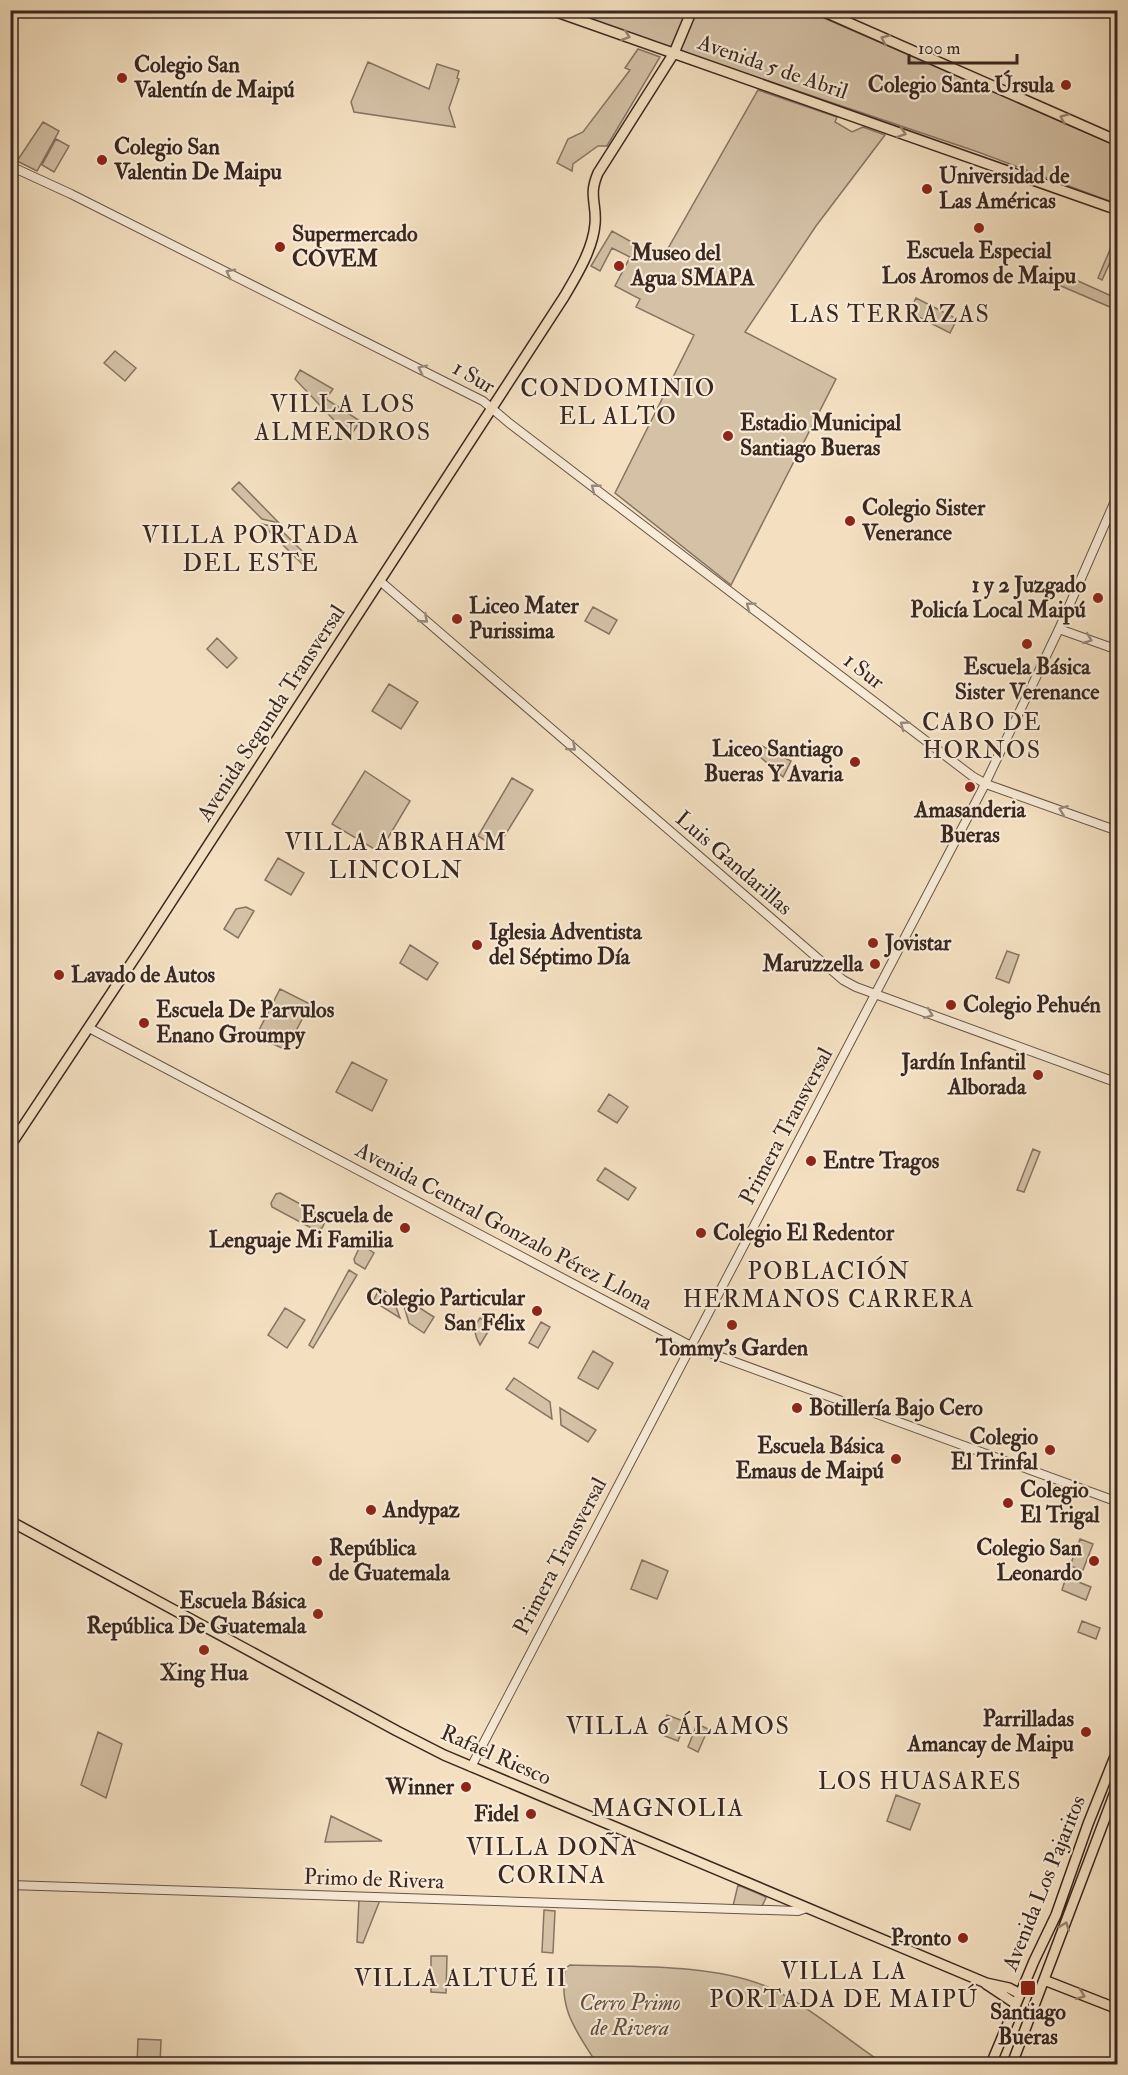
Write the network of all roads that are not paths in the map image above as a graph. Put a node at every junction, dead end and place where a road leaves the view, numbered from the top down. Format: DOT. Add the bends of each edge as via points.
graph roads {
  1 [pos="551,10"];
  2 [pos="692,10"];
  3 [pos="820,10"];
  4 [pos="674,53"];
  5 [pos="1118,141"];
  6 [pos="10,166"];
  7 [pos="1118,210"];
  8 [pos="492,407"];
  9 [pos="1118,494"];
  10 [pos="380,581"];
  11 [pos="1059,629"];
  12 [pos="1118,650"];
  13 [pos="986,784"];
  14 [pos="1118,831"];
  15 [pos="875,993"];
  16 [pos="89,1028"];
  17 [pos="1118,1083"];
  18 [pos="10,1146"];
  19 [pos="691,1346"];
  20 [pos="1118,1502"];
  21 [pos="10,1521"];
  22 [pos="1118,1749"];
  23 [pos="471,1767"];
  24 [pos="1118,1784"];
  25 [pos="10,1885"];
  26 [pos="807,1908"];
  27 [pos="1044,1980"];
  28 [pos="986,1983"];
  29 [pos="1020,1994"];
  30 [pos="1016,2004"];
  31 [pos="1118,2009"];
  32 [pos="1025,2029"];
  33 [pos="991,2064"];
  34 [pos="1012,2064"];
  1 -- 4 [label="main road, Avenida 5 de Abril, one-way"];
  2 -- 4 [label="main road, Avenida Segunda Transversal"];
  5 -- 3 [label="main road, one-way"];
  4 -- 7 [label="main road, Avenida 5 de Abril, one-way"];
  4 -- 8 [label="main road, Avenida Segunda Transversal" via="596,178 592,196 595,228 579,270"];
  8 -- 6 [label="street, 1 Sur, one-way"];
  8 -- 10 [label="main road, Avenida Segunda Transversal"];
  13 -- 8 [label="street, 1 Sur, one-way"];
  9 -- 11 [label="street, Primera Transversal"];
  10 -- 15 [label="street, Luis Gandarillas, one-way" via="835,975"];
  10 -- 16 [label="main road, Avenida Segunda Transversal"];
  11 -- 12 [label="street, one-way"];
  11 -- 13 [label="street, Primera Transversal"];
  14 -- 13 [label="street, 1 Sur, one-way"];
  13 -- 15 [label="street, Primera Transversal"];
  15 -- 17 [label="street, Luis Gandarillas, one-way"];
  15 -- 19 [label="street, Primera Transversal"];
  16 -- 18 [label="main road, Avenida Segunda Transversal"];
  16 -- 19 [label="street, Avenida Central Gonzalo Pérez Llona"];
  19 -- 20 [label="street, Avenida Central Gonzalo Pérez Llona"];
  19 -- 23 [label="street, Primera Transversal"];
  21 -- 23 [label="main road, Rafael Riesco" via="397,1731"];
  22 -- 29 [label="main road, Avenida Los Pajaritos" via="1056,1915"];
  23 -- 26 [label="main road, Rafael Riesco"];
  27 -- 24 [label="main road, Avenida Los Pajaritos, one-way"];
  25 -- 26 [label="street, Primo de Rivera" via="798,1911"];
  26 -- 28 [label="main road, Rafael Riesco"];
  27 -- 31 [label="main road, one-way"];
  27 -- 32 [label="main road, Avenida Los Pajaritos"];
  28 -- 29 [label="main road, Rafael Riesco"];
  28 -- 30 [label="main road, Rafael Riesco"];
  29 -- 30 [label="main road, Avenida Los Pajaritos"];
  29 -- 32 [label="main road" via="1026,2010"];
  30 -- 33 [label="main road, Avenida Los Pajaritos"];
  32 -- 34 [label="main road, Avenida Los Pajaritos"];
}
